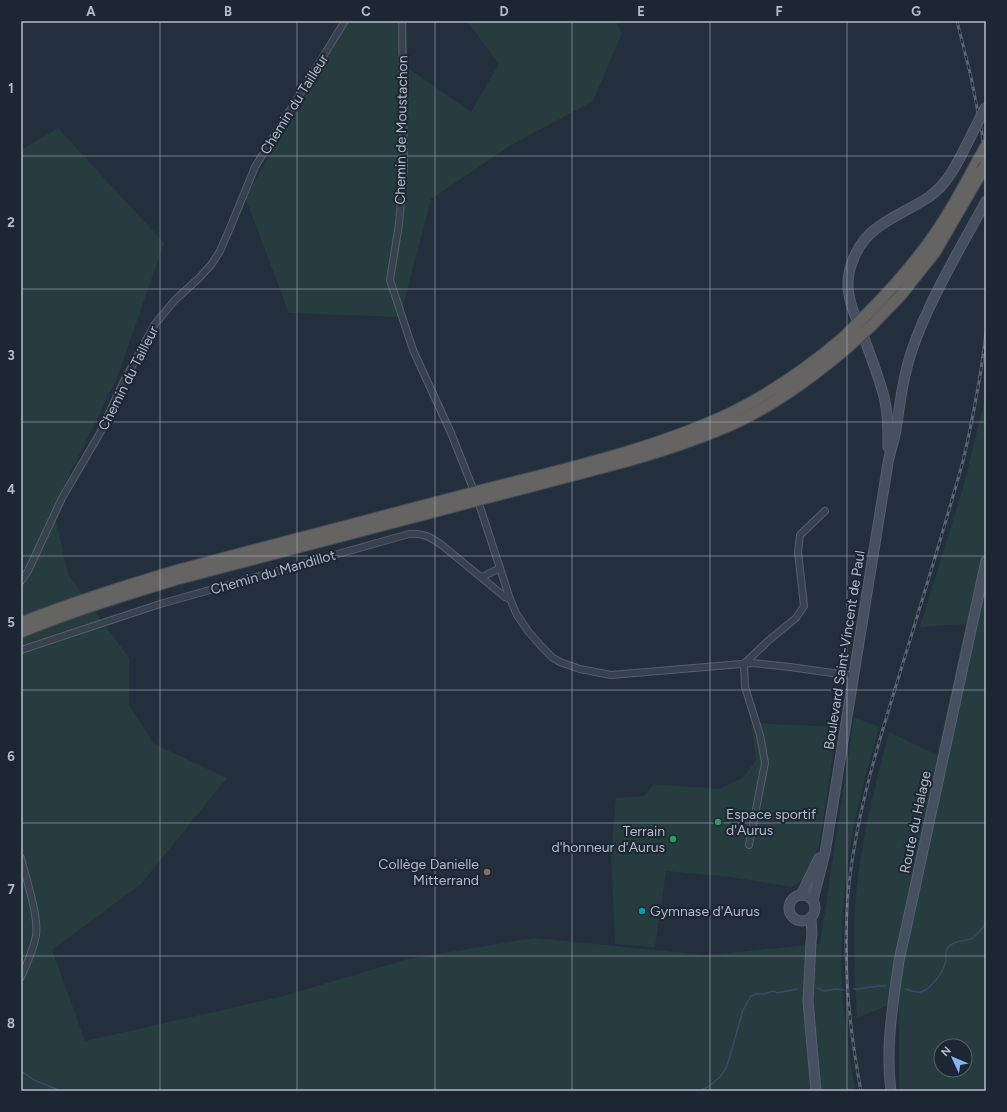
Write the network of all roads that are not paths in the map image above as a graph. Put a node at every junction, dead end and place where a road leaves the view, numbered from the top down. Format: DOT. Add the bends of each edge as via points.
graph roads {
  1 [pos="345,21"];
  2 [pos="402,21"];
  3 [pos="986,106"];
  4 [pos="986,146"];
  5 [pos="983,164"];
  6 [pos="986,200"];
  7 [pos="845,343"];
  8 [pos="888,463"];
  9 [pos="472,486"];
  10 [pos="480,507"];
  11 [pos="824,511"];
  12 [pos="986,561"];
  13 [pos="500,568"];
  14 [pos="482,578"];
  15 [pos="21,581"];
  16 [pos="510,599"];
  17 [pos="21,623"];
  18 [pos="21,632"];
  19 [pos="21,650"];
  20 [pos="744,664"];
  21 [pos="854,676"];
  22 [pos="826,842"];
  23 [pos="749,845"];
  24 [pos="21,858"];
  25 [pos="801,895"];
  26 [pos="813,900"];
  27 [pos="812,918"];
  28 [pos="801,922"];
  29 [pos="811,942"];
  30 [pos="21,977"];
  31 [pos="816,1091"];
  32 [pos="891,1091"];
  1 -- 15 [label="street, Chemin du Tailleur" via="255,167 220,251 211,265 175,300 155,324 139,351 100,433 62,498"];
  2 -- 9 [label="street, Chemin de Moustachon" via="404,167 399,224 390,280 413,350"];
  3 -- 8 [label="main road, bridge" via="949,177 929,197 878,228 866,239 854,258 849,276 851,305 885,401"];
  4 -- 5 [label="highway, bridge"];
  5 -- 7 [label="highway, bridge" via="914,264 866,315"];
  5 -- 7 [label="highway, bridge" via="934,252 904,291 871,326"];
  6 -- 8 [label="main road" via="933,300 912,351 903,380 896,432"];
  7 -- 17 [label="highway" via="733,412 685,433 593,461 172,572 117,588"];
  7 -- 18 [label="highway" via="807,380 764,407 684,444 627,462 177,579 101,602"];
  8 -- 21 [label="main road, Boulevard Saint-Vincent de Paul"];
  10 -- 13 [label="street"];
  11 -- 20 [label="street" via="800,535 798,552 804,606 796,618"];
  12 -- 32 [label="main road, Route du Halage" via="900,961 892,1014"];
  13 -- 14 [label="street"];
  13 -- 16 [label="street"];
  14 -- 16 [label="street, Chemin du Mandillot"];
  14 -- 19 [label="street, Chemin du Mandillot" via="433,539 421,534 409,534 160,604"];
  16 -- 20 [label="street" via="517,615 541,646 560,662 580,669 611,675"];
  20 -- 21 [label="street" via="790,667"];
  20 -- 23 [label="street" via="745,687 760,735 765,763"];
  21 -- 22 [label="main road, Boulevard Saint-Vincent de Paul"];
  22 -- 25 [label="main road, Boulevard Saint-Vincent de Paul"];
  22 -- 26 [label="main road, Boulevard Saint-Vincent de Paul"];
  24 -- 30 [label="street" via="36,932 31,954"];
  25 -- 26 [label="main road"];
  25 -- 28 [label="main road" via="793,898 789,909 792,918"];
  26 -- 27 [label="main road" via="815,909"];
  27 -- 28 [label="main road"];
  27 -- 29 [label="main road"];
  28 -- 29 [label="main road"];
  29 -- 31 [label="main road" via="808,1001"];
}
